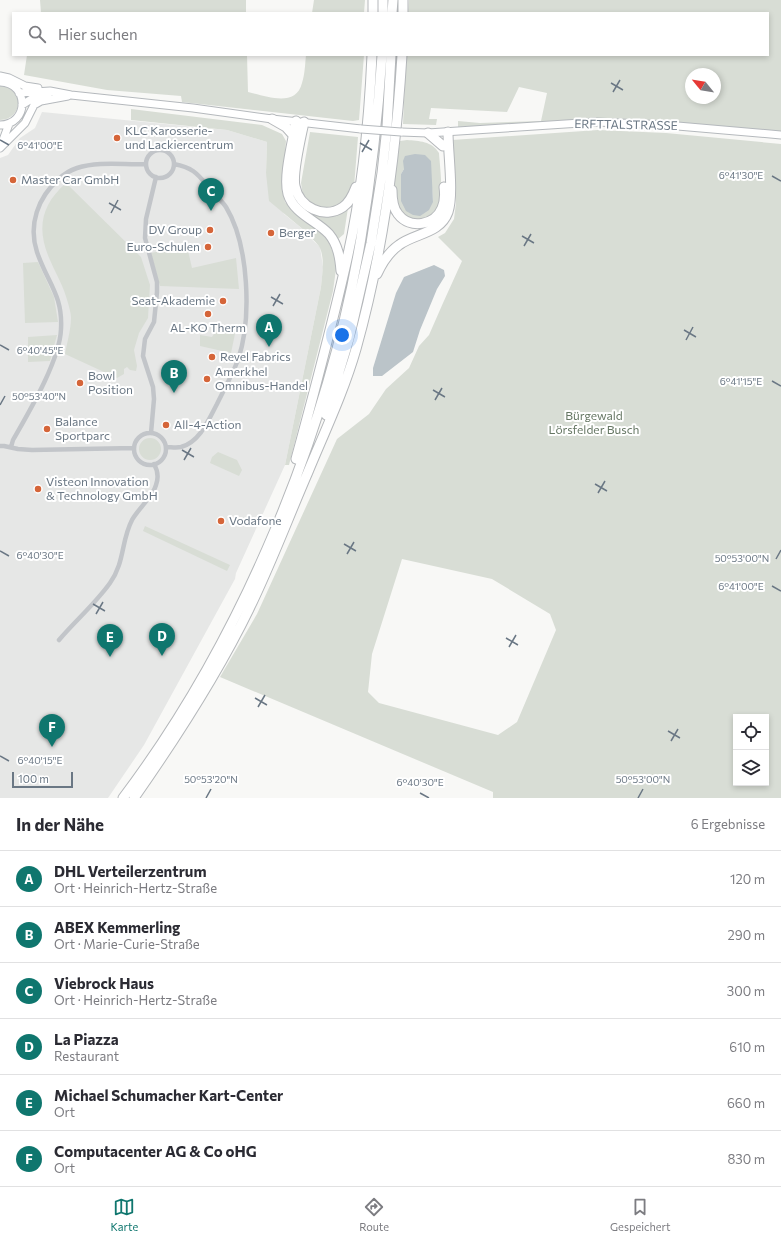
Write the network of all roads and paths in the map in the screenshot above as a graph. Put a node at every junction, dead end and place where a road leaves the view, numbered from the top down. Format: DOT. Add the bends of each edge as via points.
graph roads {
  1 [pos="373,0"];
  2 [pos="383,0"];
  3 [pos="393,0"];
  4 [pos="403,0"];
  5 [pos="373,12"];
  6 [pos="383,12"];
  7 [pos="392,12"];
  8 [pos="403,12"];
  9 [pos="372,56"];
  10 [pos="382,56"];
  11 [pos="391,56"];
  12 [pos="402,56"];
  13 [pos="0,76"];
  14 [pos="0,82"];
  15 [pos="50,91"];
  16 [pos="20,92"];
  17 [pos="67,96"];
  18 [pos="22,105"];
  19 [pos="272,119"];
  20 [pos="300,122"];
  21 [pos="9,124"];
  22 [pos="0,125"];
  23 [pos="0,130"];
  24 [pos="428,133"];
  25 [pos="445,133"];
  26 [pos="0,134"];
  27 [pos="781,135"];
  28 [pos="294,136"];
  29 [pos="0,144"];
  30 [pos="443,146"];
  31 [pos="0,148"];
  32 [pos="146,164"];
  33 [pos="174,164"];
  34 [pos="361,174"];
  35 [pos="156,177"];
  36 [pos="391,177"];
  37 [pos="342,281"];
  38 [pos="372,284"];
  39 [pos="151,433"];
  40 [pos="0,446"];
  41 [pos="11,447"];
  42 [pos="166,447"];
  43 [pos="134,448"];
  44 [pos="154,464"];
  45 [pos="307,474"];
  46 [pos="283,509"];
  47 [pos="59,640"];
  48 [pos="123,798"];
  49 [pos="134,798"];
  1 -- 5 [label="highway"];
  2 -- 6 [label="highway"];
  3 -- 7 [label="highway"];
  4 -- 8 [label="highway"];
  9 -- 34 [label="highway"];
  10 -- 46 [label="highway" via="369,190 342,330 320,407"];
  11 -- 45 [label="highway" via="383,165 371,243 349,339"];
  12 -- 36 [label="highway"];
  13 -- 15 [label="main road" via="24,86"];
  14 -- 16 [label="main road" via="11,85"];
  15 -- 16 [label="main road"];
  15 -- 17 [label="main road"];
  16 -- 18 [label="main road"];
  17 -- 18 [label="main road" via="41,96"];
  17 -- 19 [label="main road, ERFTTALSTRASSE" via="193,108"];
  17 -- 31 [label="main road" via="41,100 37,103 25,123"];
  18 -- 21 [label="main road" via="18,117"];
  19 -- 20 [label="main road, ERFTTALSTRASSE"];
  19 -- 28 [label="highway" via="286,127"];
  20 -- 24 [label="main road, ERFTTALSTRASSE, bridge"];
  20 -- 28 [label="highway"];
  20 -- 34 [label="highway" via="294,180 297,194 304,203 321,212 338,210 350,199"];
  21 -- 22 [label="main road"];
  21 -- 29 [label="main road"];
  23 -- 26 [label="main road"];
  24 -- 25 [label="main road, ERFTTALSTRASSE"];
  24 -- 30 [label="highway"];
  25 -- 27 [label="main road, ERFTTALSTRASSE" via="596,122"];
  25 -- 30 [label="highway"];
  25 -- 38 [label="highway" via="451,201 448,212 436,228 400,244 391,252"];
  28 -- 37 [label="highway" via="286,183 288,193 295,207 324,229 333,240 340,257"];
  30 -- 36 [label="highway" via="445,198 443,208 434,220 417,224 398,215 392,198"];
  32 -- 33 [label="street" via="152,153 160,150 171,156"];
  32 -- 35 [label="street" via="149,172"];
  32 -- 41 [label="street" via="92,164 76,168 53,184 40,203 34,225 35,243 57,295 61,309 61,330 55,357"];
  33 -- 35 [label="street" via="168,175"];
  33 -- 42 [label="street" via="196,172 229,214 244,267 246,318 238,359 205,426 189,444"];
  34 -- 37 [label="highway"];
  35 -- 39 [label="street" via="146,219 145,238 157,288 154,322 145,339 143,356 153,388"];
  36 -- 38 [label="highway"];
  37 -- 46 [label="highway"];
  38 -- 45 [label="highway" via="347,380"];
  39 -- 42 [label="street" via="162,439"];
  39 -- 43 [label="street" via="141,436"];
  40 -- 41 [label="street"];
  41 -- 43 [label="street" via="32,450"];
  42 -- 44 [label="street" via="162,460"];
  43 -- 44 [label="street" via="140,461 144,464"];
  44 -- 47 [label="street" via="158,475 156,486 127,531 117,573"];
  45 -- 49 [label="highway" via="249,610 189,716"];
  46 -- 48 [label="highway" via="221,643 168,733"];
}
